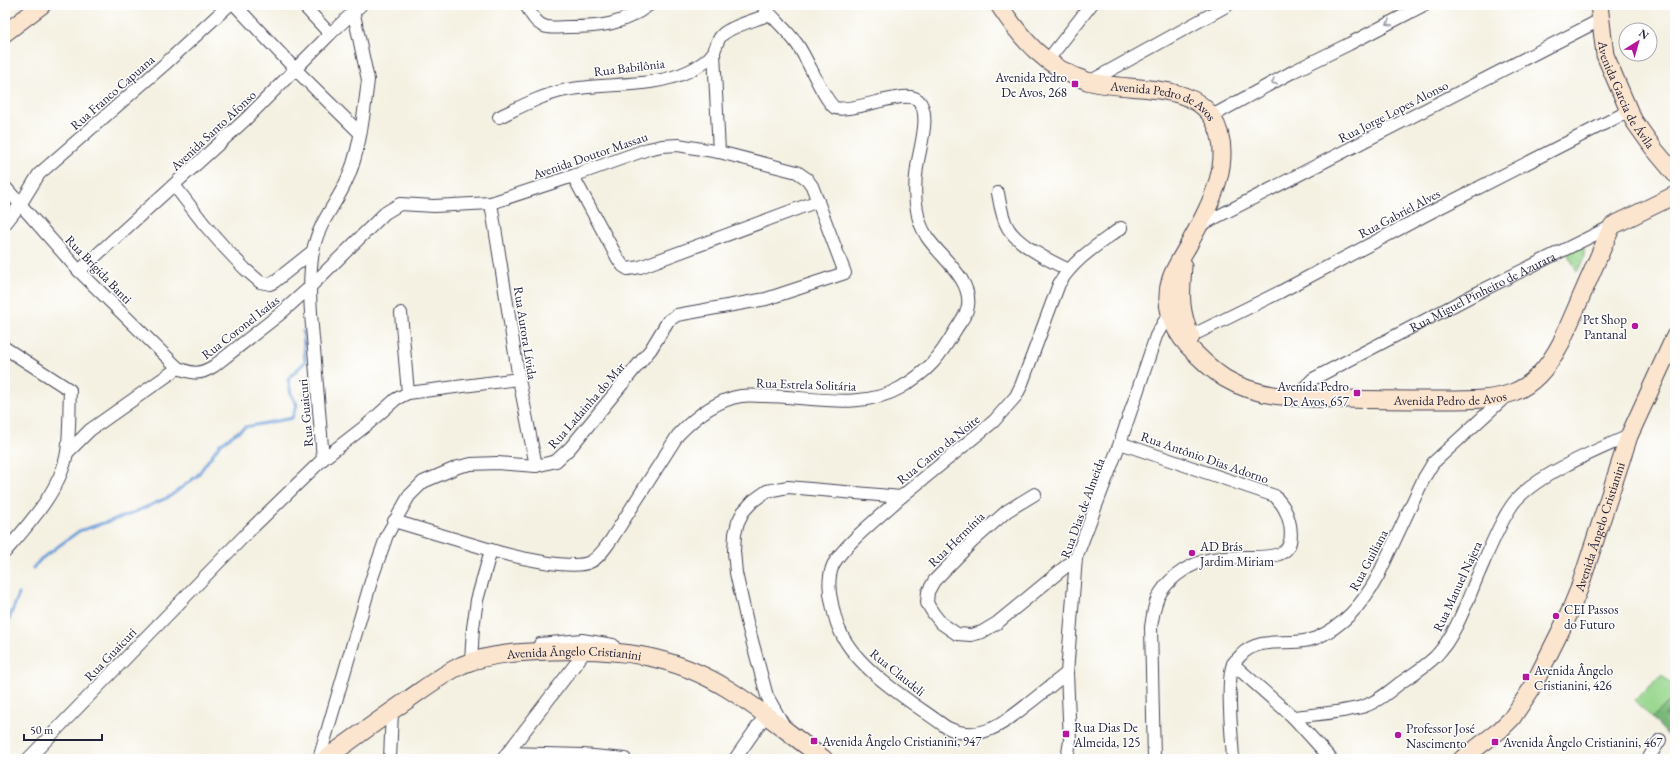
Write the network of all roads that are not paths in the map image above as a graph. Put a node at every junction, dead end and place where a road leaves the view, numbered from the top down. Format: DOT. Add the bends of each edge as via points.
graph roads {
  1 [pos="42,5"];
  2 [pos="228,5"];
  3 [pos="235,5"];
  4 [pos="303,5"];
  5 [pos="526,5"];
  6 [pos="649,5"];
  7 [pos="999,5"];
  8 [pos="1091,5"];
  9 [pos="1228,5"];
  10 [pos="1424,5"];
  11 [pos="355,7"];
  12 [pos="766,10"];
  13 [pos="1599,12"];
  14 [pos="5,33"];
  15 [pos="330,34"];
  16 [pos="714,53"];
  17 [pos="1048,62"];
  18 [pos="295,69"];
  19 [pos="1089,82"];
  20 [pos="1628,111"];
  21 [pos="1212,116"];
  22 [pos="499,117"];
  23 [pos="360,133"];
  24 [pos="719,152"];
  25 [pos="1675,174"];
  26 [pos="574,176"];
  27 [pos="174,185"];
  28 [pos="5,186"];
  29 [pos="998,193"];
  30 [pos="1675,195"];
  31 [pos="818,201"];
  32 [pos="491,203"];
  33 [pos="20,205"];
  34 [pos="5,224"];
  35 [pos="1199,226"];
  36 [pos="1612,226"];
  37 [pos="1121,228"];
  38 [pos="313,251"];
  39 [pos="1069,270"];
  40 [pos="79,271"];
  41 [pos="845,273"];
  42 [pos="310,288"];
  43 [pos="1175,311"];
  44 [pos="401,313"];
  45 [pos="1675,336"];
  46 [pos="1187,338"];
  47 [pos="5,348"];
  48 [pos="178,368"];
  49 [pos="519,379"];
  50 [pos="408,393"];
  51 [pos="1505,397"];
  52 [pos="1298,398"];
  53 [pos="1629,436"];
  54 [pos="1120,443"];
  55 [pos="67,452"];
  56 [pos="323,459"];
  57 [pos="536,466"];
  58 [pos="1034,494"];
  59 [pos="902,497"];
  60 [pos="394,521"];
  61 [pos="492,550"];
  62 [pos="5,552"];
  63 [pos="1076,558"];
  64 [pos="587,649"];
  65 [pos="471,656"];
  66 [pos="1233,664"];
  67 [pos="1066,673"];
  68 [pos="767,696"];
  69 [pos="392,710"];
  70 [pos="765,716"];
  71 [pos="1293,717"];
  72 [pos="788,733"];
  73 [pos="1660,740"];
  74 [pos="505,756"];
  75 [pos="28,759"];
  76 [pos="319,759"];
  77 [pos="325,759"];
  78 [pos="390,759"];
  79 [pos="625,759"];
  80 [pos="735,759"];
  81 [pos="824,759"];
  82 [pos="1067,759"];
  83 [pos="1154,759"];
  84 [pos="1233,759"];
  85 [pos="1331,759"];
  86 [pos="1462,759"];
  87 [pos="1648,759"];
  1 -- 14 [label="street"];
  2 -- 33 [label="street, Rua Franco Capuana" via="39,174"];
  3 -- 18 [label="street"];
  4 -- 15 [label="street"];
  5 -- 6 [label="street" via="536,21 543,26 560,28 610,25 637,14"];
  7 -- 17 [label="street, Avenida Pedro de Avos" via="1022,38"];
  8 -- 17 [label="street"];
  9 -- 19 [label="street"];
  10 -- 21 [label="street, one-way"];
  11 -- 15 [label="street, Avenida Santo Afonso"];
  11 -- 23 [label="street, Rua Guaicuri" via="368,80"];
  12 -- 16 [label="street, Rua Babilônia" via="722,35 716,43"];
  12 -- 61 [label="street, Rua Estrela Solitária" via="797,43 828,101 835,108 849,108 906,96 917,99 921,104 924,122 917,166 916,209 927,237 964,284 968,295 966,312 934,363 898,389 861,400 743,396 705,411 678,434 611,540 589,563 574,565"];
  13 -- 20 [label="street, Avenida Garcia de Ávila" via="1605,55"];
  13 -- 35 [label="street, Rua Jorge Lopes Alonso"];
  15 -- 18 [label="street, Avenida Santo Afonso"];
  16 -- 22 [label="street, Rua Babilônia" via="689,71 674,76 565,90"];
  16 -- 24 [label="street"];
  17 -- 19 [label="street, Avenida Pedro de Avos"];
  18 -- 23 [label="street"];
  18 -- 27 [label="street, Avenida Santo Afonso" via="245,120"];
  19 -- 21 [label="street, Avenida Pedro de Avos" via="1174,93 1190,99"];
  20 -- 25 [label="street, Avenida Garcia de Ávila"];
  20 -- 46 [label="street, Rua Gabriel Alves"];
  21 -- 35 [label="street, Avenida Pedro de Avos" via="1222,149 1221,171"];
  23 -- 38 [label="street, Rua Guaicuri" via="345,184 324,221"];
  24 -- 26 [label="street, Avenida Doutor Massau" via="678,145 648,149"];
  24 -- 31 [label="street, Avenida Doutor Massau" via="797,172 807,179"];
  26 -- 31 [label="street" via="623,266 628,269 640,267"];
  26 -- 32 [label="street, Avenida Doutor Massau"];
  27 -- 38 [label="street" via="225,248 260,282 274,282"];
  27 -- 40 [label="street, Avenida Santo Afonso"];
  28 -- 33 [label="street, Rua Brígida Banti"];
  29 -- 39 [label="street" via="1004,219 1014,236 1048,260"];
  30 -- 36 [label="street, Rua Miguel Pinheiro de Azurara"];
  31 -- 41 [label="street, Avenida Doutor Massau"];
  32 -- 42 [label="street, Avenida Doutor Massau" via="434,206 400,204 393,207"];
  32 -- 49 [label="street, Rua Aurora Lívida"];
  33 -- 34 [label="street, Rua Franco Capuana"];
  33 -- 40 [label="street, Rua Brígida Banti"];
  35 -- 43 [label="street, Avenida Pedro de Avos" via="1184,254"];
  36 -- 51 [label="street, Avenida Pedro de Avos" via="1554,356 1536,379"];
  36 -- 52 [label="street, Rua Miguel Pinheiro de Azurara" via="1313,379"];
  37 -- 39 [label="street, Rua Canto da Noite" via="1086,253"];
  38 -- 42 [label="street, Rua Guaicuri"];
  39 -- 59 [label="street, Rua Canto da Noite" via="1059,284 1016,396 994,421"];
  40 -- 48 [label="street, Rua Brígida Banti"];
  41 -- 57 [label="street, Rua Ladainha do Mar" via="766,299 677,315 668,322 646,355 570,448 556,461"];
  42 -- 48 [label="street, Rua Coronel Isaías" via="205,372 193,373"];
  42 -- 56 [label="street, Rua Guaicuri"];
  43 -- 46 [label="street, Avenida Pedro de Avos" via="1183,318"];
  43 -- 54 [label="street, Rua Dias de Almeida" via="1164,322 1156,336"];
  44 -- 50 [label="street"];
  45 -- 53 [label="street, Avenida Ângelo Cristianini"];
  46 -- 52 [label="street, Avenida Pedro de Avos" via="1198,356 1222,376 1240,386"];
  47 -- 55 [label="street" via="70,390"];
  48 -- 55 [label="street" via="90,430"];
  49 -- 50 [label="street"];
  49 -- 57 [label="street, Rua Aurora Lívida"];
  50 -- 56 [label="street" via="396,398"];
  51 -- 52 [label="street, Avenida Pedro de Avos" via="1464,400"];
  51 -- 66 [label="street, Rua Guiliana" via="1434,464 1424,478 1378,576 1356,609 1340,623 1315,638 1305,641 1260,643 1251,646"];
  53 -- 71 [label="street, Rua Manuel Najera" via="1562,468 1524,492 1515,501 1484,560 1457,623 1436,656 1367,705"];
  53 -- 86 [label="street, Avenida Ângelo Cristianini" via="1579,589 1532,688 1512,718"];
  54 -- 63 [label="street, Rua Dias de Almeida"];
  54 -- 83 [label="street, Rua Antônio Dias Adorno" via="1275,496 1284,508 1291,539 1280,554 1199,562 1171,580 1161,593 1151,627"];
  55 -- 62 [label="street" via="52,491"];
  56 -- 75 [label="street, Rua Guaicuri" via="250,530"];
  57 -- 60 [label="street, Rua Ladainha do Mar" via="480,462 458,467 417,486"];
  58 -- 63 [label="street, Rua Hermínia" via="1007,511 934,581 928,592 927,603 933,613 941,623 957,634 971,636 982,632 997,623"];
  59 -- 67 [label="street, Rua Claudeli" via="838,557 829,575 835,620 849,646 864,665 946,727 955,732 971,734 990,730 1004,722"];
  59 -- 68 [label="street, Rua Canto da Noite" via="788,486 767,491 743,512 735,534 736,573"];
  60 -- 61 [label="street"];
  60 -- 76 [label="street, Rua Ladainha do Mar" via="362,609"];
  61 -- 65 [label="street" via="478,600"];
  63 -- 67 [label="street, Rua Dias de Almeida"];
  64 -- 65 [label="street, Avenida Ângelo Cristianini" via="534,651 491,657"];
  64 -- 70 [label="street, Avenida Ângelo Cristianini" via="647,656 698,672 728,689"];
  64 -- 74 [label="street"];
  65 -- 68 [label="street" via="582,640 661,653 710,671 754,698"];
  65 -- 69 [label="street, Avenida Ângelo Cristianini"];
  66 -- 71 [label="street"];
  66 -- 84 [label="street" via="1230,685"];
  67 -- 82 [label="street, Rua Dias de Almeida" via="1070,741"];
  68 -- 70 [label="street, Rua Canto da Noite"];
  68 -- 72 [label="street, Rua Canto da Noite"];
  69 -- 77 [label="street, Avenida Ângelo Cristianini"];
  69 -- 78 [label="street"];
  70 -- 72 [label="street, Avenida Ângelo Cristianini"];
  70 -- 80 [label="street"];
  71 -- 85 [label="street"];
  72 -- 81 [label="street, Avenida Ângelo Cristianini"];
  73 -- 87 [label="street"];
  74 -- 79 [label="street" via="583,755"];
}
